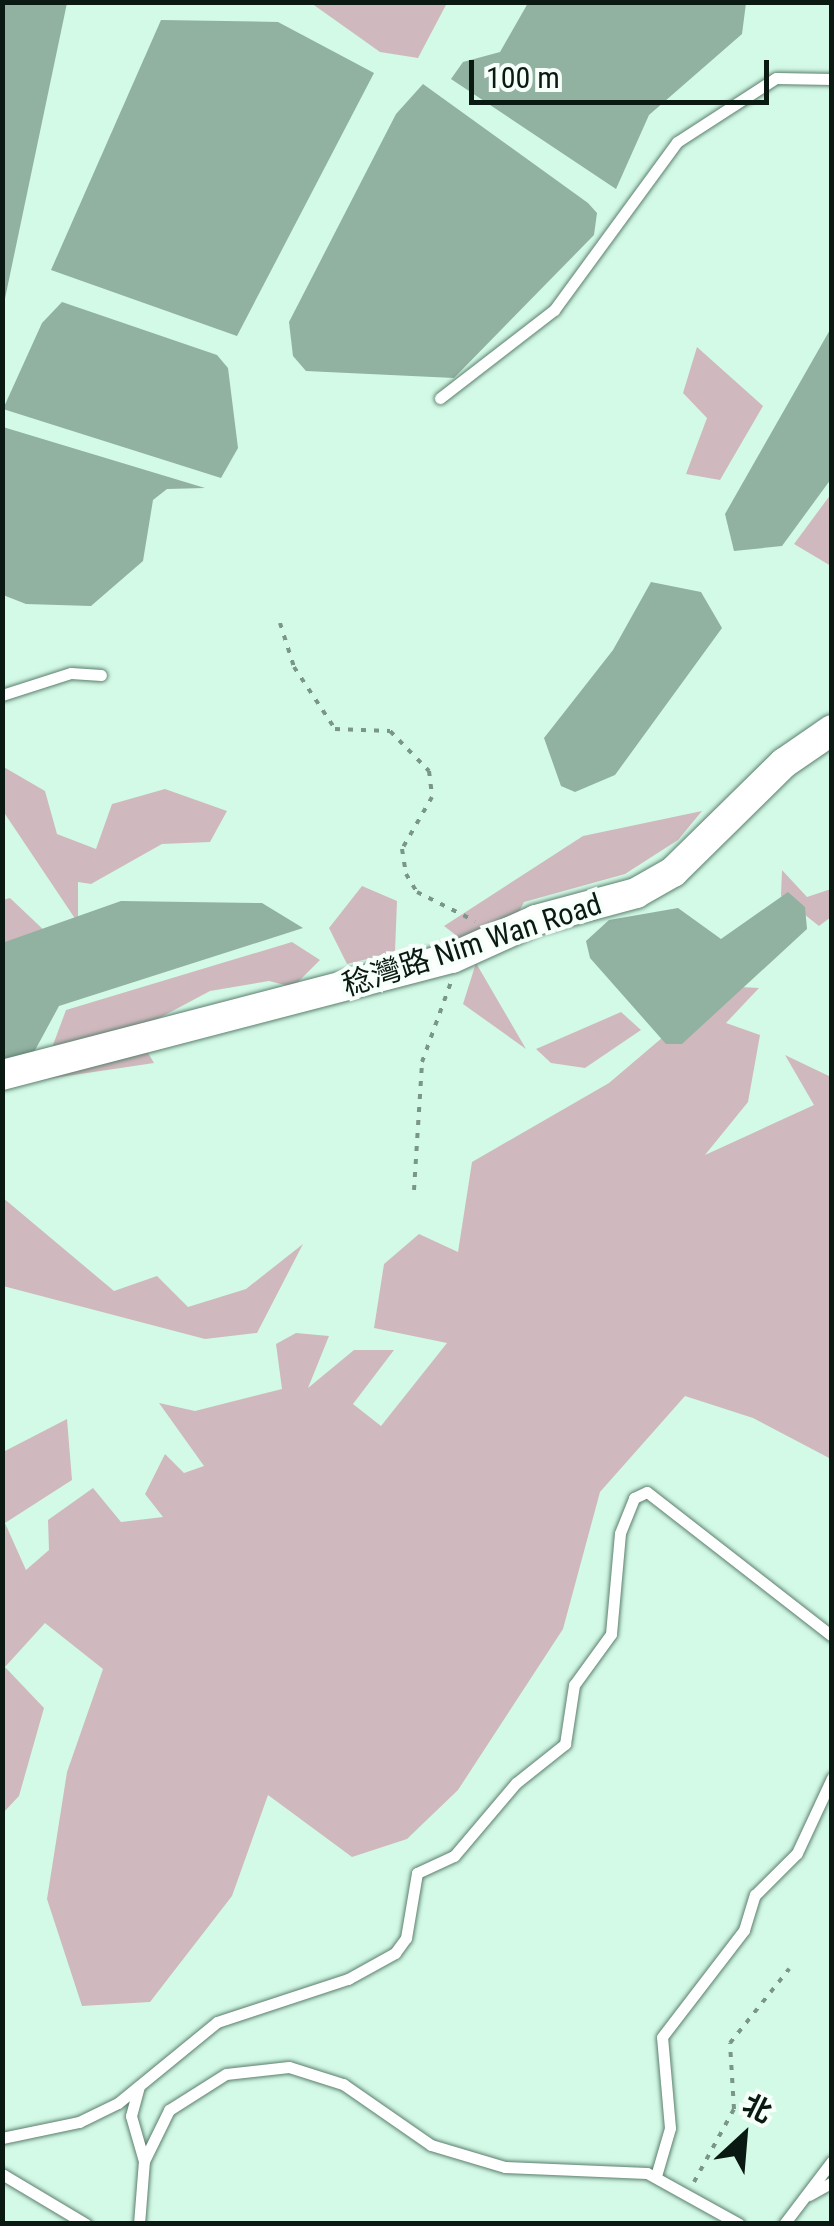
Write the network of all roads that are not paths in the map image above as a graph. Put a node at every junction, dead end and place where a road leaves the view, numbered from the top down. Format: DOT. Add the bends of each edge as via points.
graph roads {
  1 [pos="832,79"];
  2 [pos="440,398"];
  3 [pos="101,675"];
  4 [pos="2,695"];
  5 [pos="832,730"];
  6 [pos="2,1076"];
  7 [pos="832,1636"];
  8 [pos="832,1778"];
  9 [pos="140,2086"];
  10 [pos="2,2138"];
  11 [pos="144,2160"];
  12 [pos="832,2161"];
  13 [pos="2,2174"];
  14 [pos="656,2176"];
  15 [pos="832,2182"];
  16 [pos="801,2200"];
  17 [pos="86,2224"];
  18 [pos="139,2224"];
  19 [pos="739,2224"];
  20 [pos="784,2224"];
  1 -- 2 [label="lane" via="776,78 677,142 554,310"];
  3 -- 4 [label="lane" via="71,673"];
  5 -- 6 [label="street, 稔灣路 Nim Wan Road" via="784,762 673,872 636,893 452,958"];
  7 -- 9 [label="lane" via="647,1492 634,1498 620,1534 611,1634 574,1685 565,1744 516,1783 454,1856 416,1873 406,1938 395,1952 348,1979 217,2022"];
  8 -- 14 [label="lane" via="797,1853 755,1895 734,1944 662,2038 670,2128"];
  9 -- 10 [label="lane" via="52,2132"];
  9 -- 11 [label="lane" via="131,2116"];
  11 -- 14 [label="lane" via="155,2129 194,2090 226,2074 290,2066 343,2084 406,2134 464,2157 524,2169"];
  11 -- 18 [label="lane"];
  12 -- 16 [label="lane"];
  13 -- 17 [label="lane"];
  14 -- 19 [label="lane"];
  15 -- 16 [label="lane"];
  16 -- 20 [label="lane"];
}
